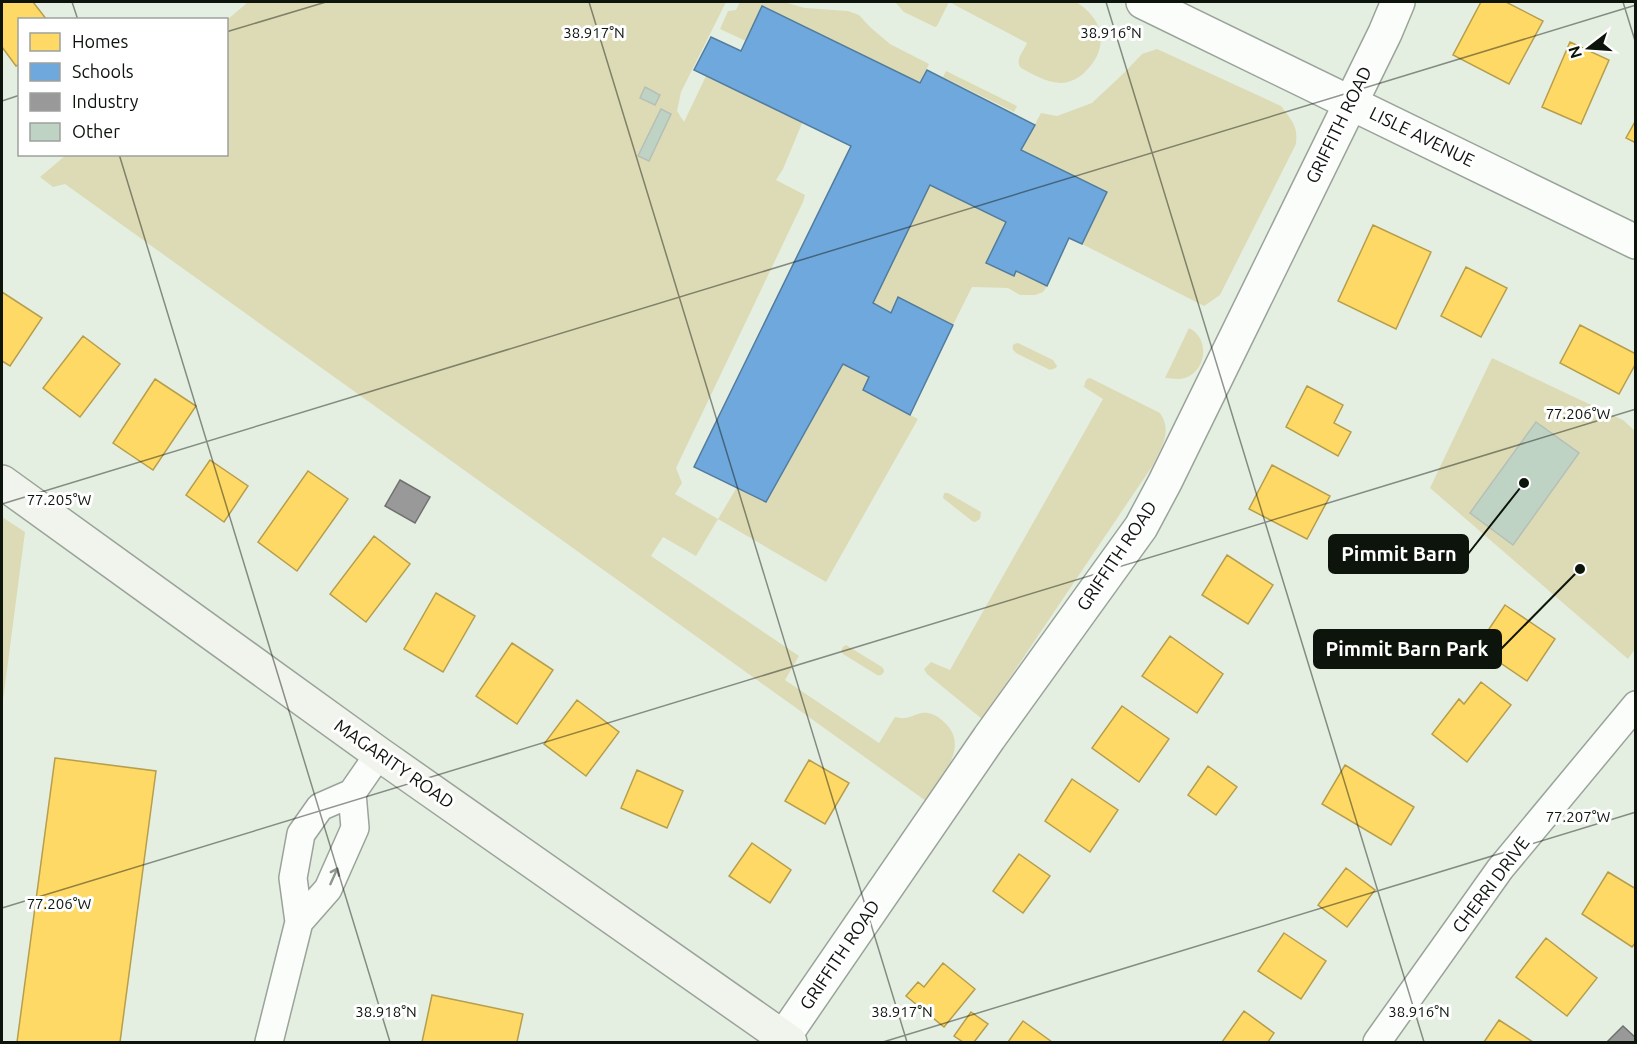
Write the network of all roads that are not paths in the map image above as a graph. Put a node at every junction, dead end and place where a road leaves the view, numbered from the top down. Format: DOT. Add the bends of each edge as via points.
graph roads {
  1 [pos="1143,2"];
  2 [pos="1398,2"];
  3 [pos="1350,102"];
  4 [pos="1635,242"];
  5 [pos="2,482"];
  6 [pos="1635,705"];
  7 [pos="379,754"];
  8 [pos="352,793"];
  9 [pos="299,922"];
  10 [pos="786,1040"];
  11 [pos="269,1042"];
  12 [pos="1377,1042"];
  1 -- 3 [label="street, LISLE AVENUE"];
  2 -- 3 [label="street, GRIFFITH ROAD"];
  3 -- 4 [label="street, LISLE AVENUE"];
  3 -- 10 [label="street, GRIFFITH ROAD" via="1141,527 989,738"];
  5 -- 7 [label="main road, MAGARITY ROAD"];
  6 -- 12 [label="street, CHERRI DRIVE" via="1500,869"];
  7 -- 8 [label="street"];
  7 -- 10 [label="main road, MAGARITY ROAD"];
  9 -- 8 [label="street, one-way" via="328,889 355,828"];
  8 -- 9 [label="street" via="320,807 301,834 293,878"];
  9 -- 11 [label="street"];
}
